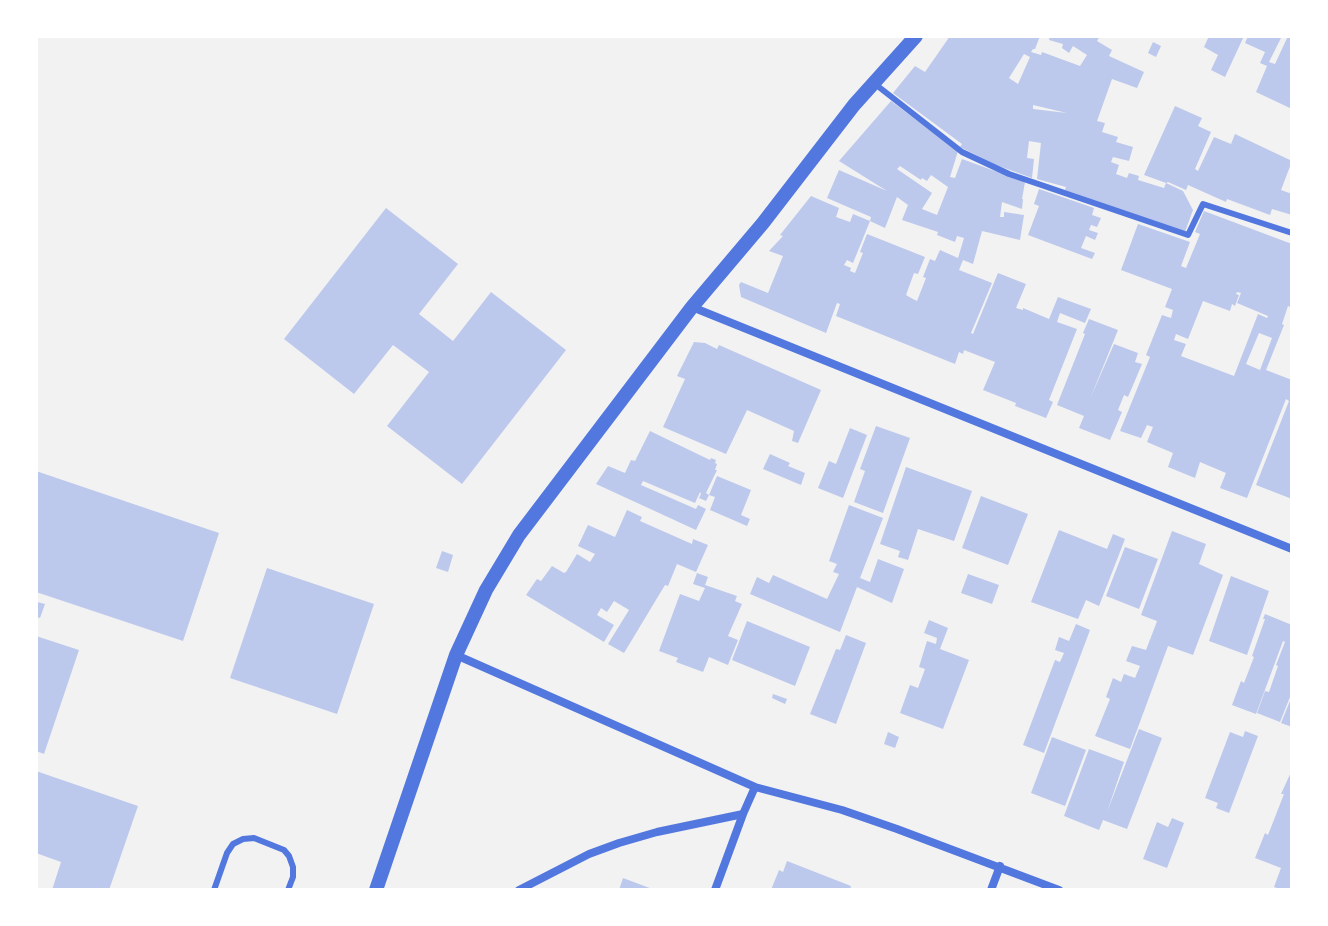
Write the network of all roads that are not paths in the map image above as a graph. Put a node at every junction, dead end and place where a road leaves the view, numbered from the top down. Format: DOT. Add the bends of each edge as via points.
graph roads {
  1 [pos="916,36"];
  2 [pos="874,83"];
  3 [pos="1292,233"];
  4 [pos="692,307"];
  5 [pos="1292,549"];
  6 [pos="456,655"];
  7 [pos="755,787"];
  8 [pos="743,814"];
  9 [pos="1000,866"];
  10 [pos="214,890"];
  11 [pos="288,890"];
  12 [pos="376,890"];
  13 [pos="519,890"];
  14 [pos="715,890"];
  15 [pos="991,890"];
  16 [pos="1059,890"];
  1 -- 2 [label="street"];
  2 -- 3 [label="lane" via="962,152 1009,174 1188,235 1203,204"];
  2 -- 4 [label="street"];
  4 -- 5 [label="street"];
  4 -- 6 [label="street" via="519,535"];
  6 -- 7 [label="street"];
  6 -- 12 [label="street"];
  7 -- 8 [label="street"];
  7 -- 9 [label="street" via="842,810"];
  8 -- 13 [label="street" via="619,843"];
  8 -- 14 [label="street"];
  9 -- 15 [label="street"];
  9 -- 16 [label="street"];
  10 -- 11 [label="lane" via="233,844 254,838 289,856 293,877"];
}
